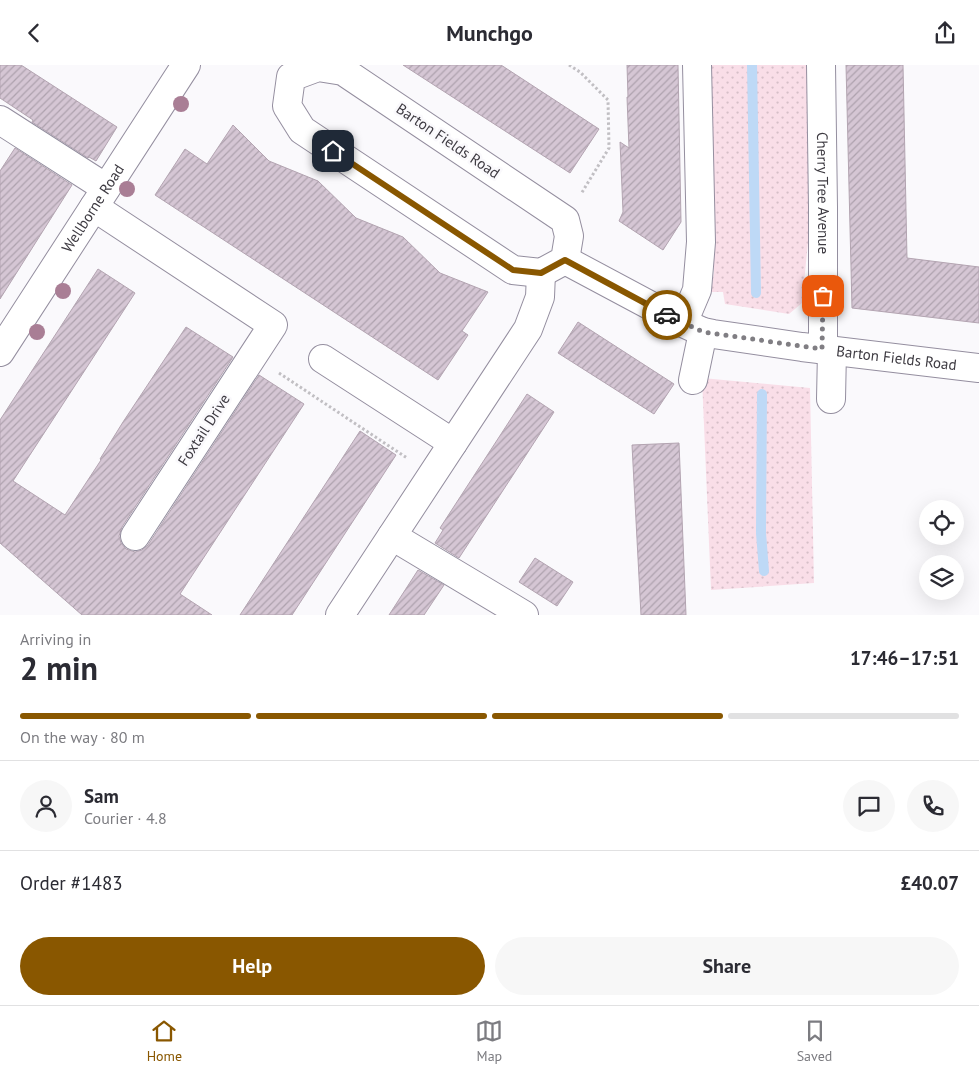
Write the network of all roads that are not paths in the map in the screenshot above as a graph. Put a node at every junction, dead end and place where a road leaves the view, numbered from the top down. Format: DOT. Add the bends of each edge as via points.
graph roads {
  1 [pos="186,65"];
  2 [pos="697,65"];
  3 [pos="821,65"];
  4 [pos="282,68"];
  5 [pos="0,120"];
  6 [pos="100,198"];
  7 [pos="565,260"];
  8 [pos="541,273"];
  9 [pos="693,328"];
  10 [pos="827,350"];
  11 [pos="0,352"];
  12 [pos="323,359"];
  13 [pos="979,368"];
  14 [pos="693,380"];
  15 [pos="831,399"];
  16 [pos="453,443"];
  17 [pos="134,536"];
  18 [pos="392,536"];
  19 [pos="340,615"];
  20 [pos="524,615"];
  1 -- 6 [label="street, Wellborne Road"];
  2 -- 9 [label="street" via="701,241"];
  3 -- 10 [label="street, Cherry Tree Avenue"];
  4 -- 7 [label="street, Barton Fields Road" via="318,67 343,71 565,220 569,236"];
  4 -- 8 [label="street, Barton Fields Road" via="287,106 302,130 513,270"];
  5 -- 6 [label="street"];
  6 -- 11 [label="street, Wellborne Road"];
  6 -- 17 [label="street, Foxtail Drive" via="273,325"];
  7 -- 8 [label="street"];
  7 -- 9 [label="street, Barton Fields Road"];
  8 -- 16 [label="street" via="540,297 528,329"];
  9 -- 10 [label="street, Barton Fields Road"];
  9 -- 14 [label="street"];
  10 -- 13 [label="street, Barton Fields Road"];
  10 -- 15 [label="street, Cherry Tree Avenue"];
  12 -- 16 [label="street"];
  16 -- 18 [label="street"];
  18 -- 19 [label="street"];
  18 -- 20 [label="street"];
}
